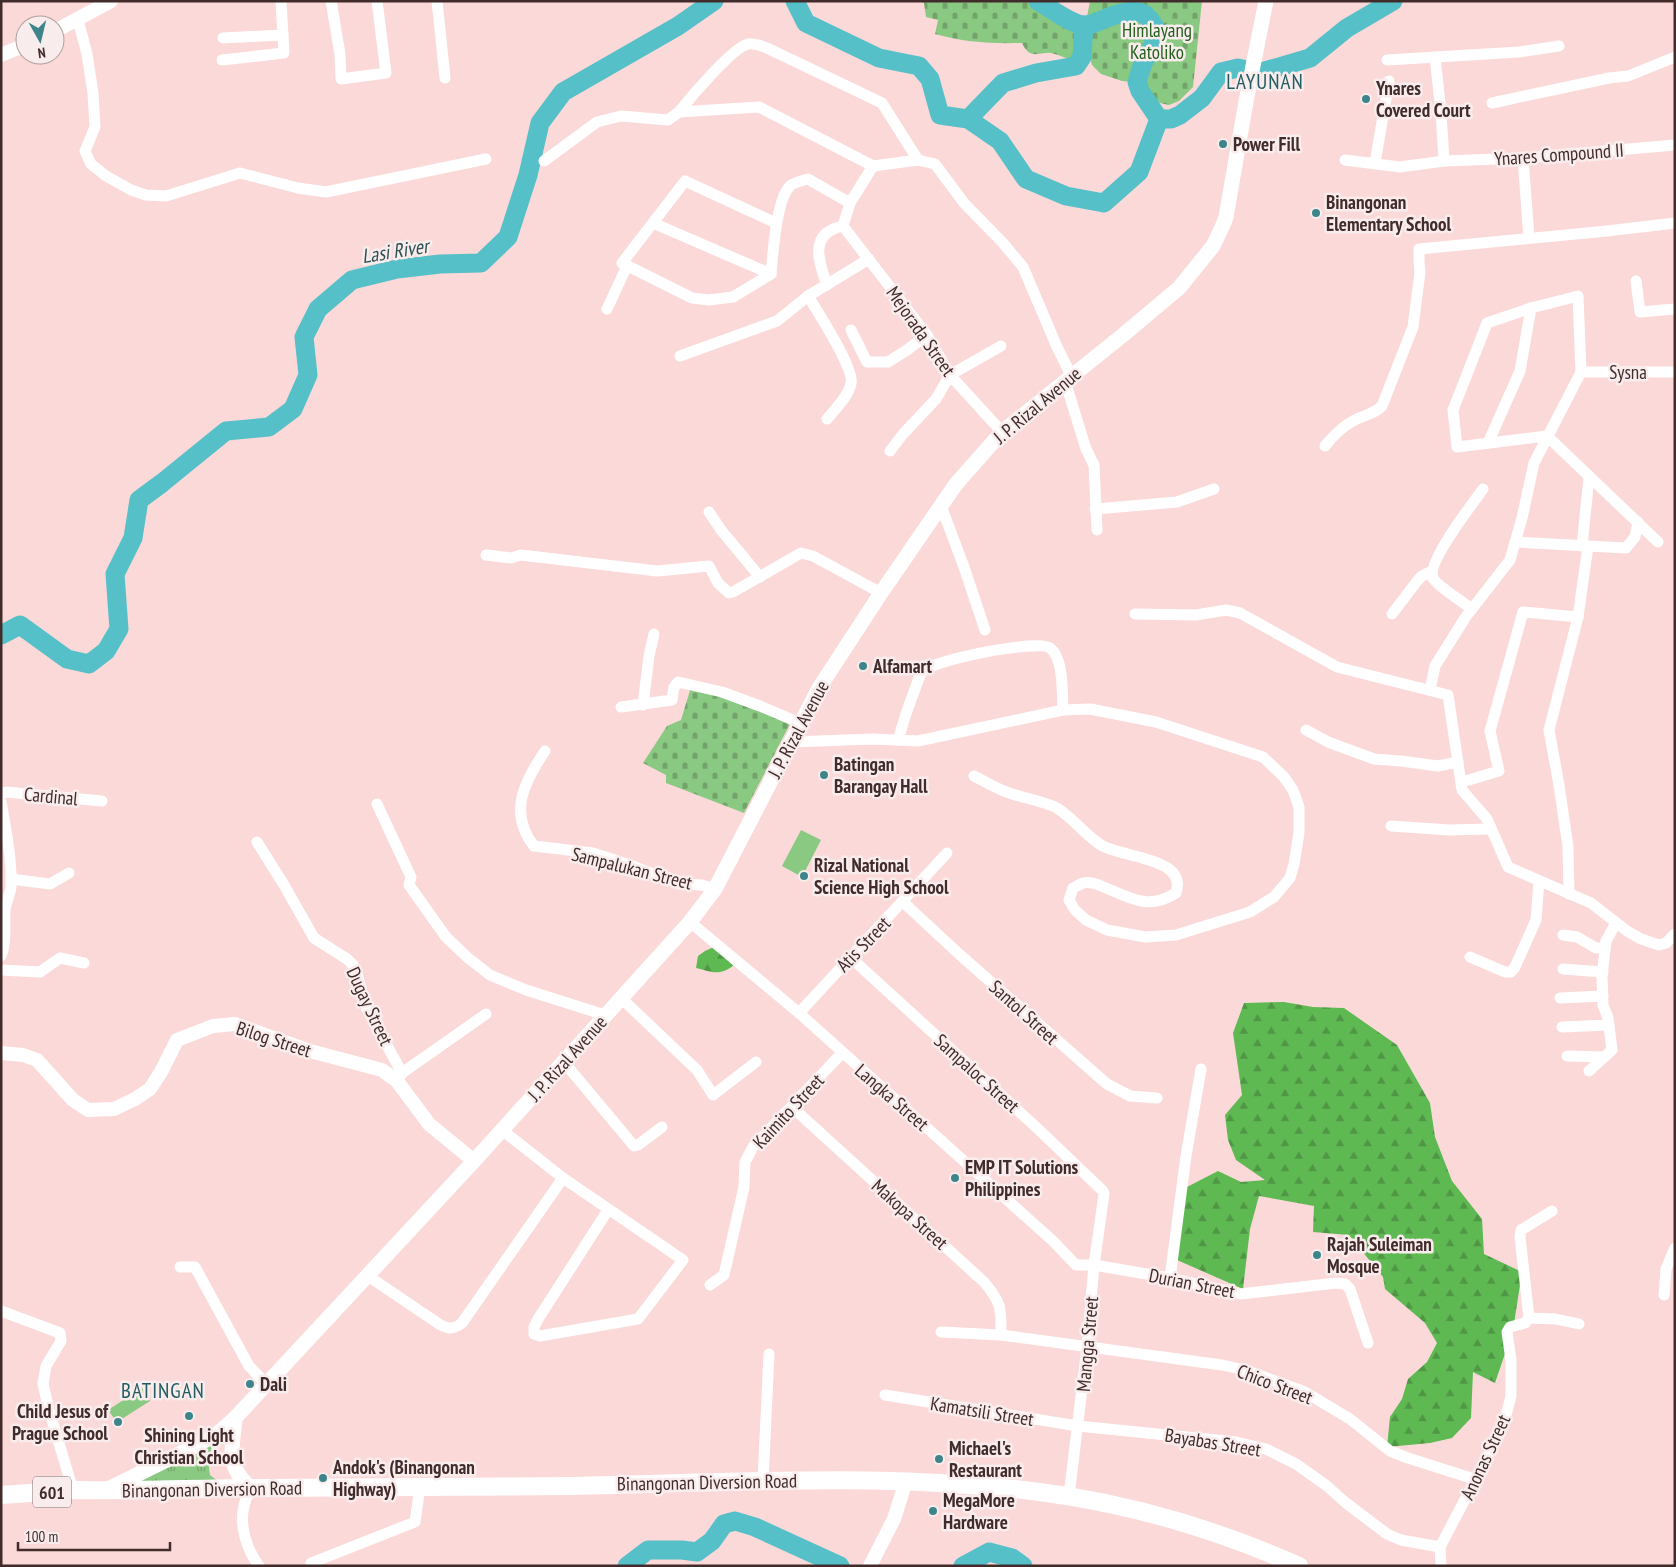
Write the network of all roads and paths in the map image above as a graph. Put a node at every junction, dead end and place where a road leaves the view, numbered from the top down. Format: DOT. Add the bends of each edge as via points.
graph roads {
  1 [pos="111,1"];
  2 [pos="281,1"];
  3 [pos="332,1"];
  4 [pos="377,1"];
  5 [pos="437,1"];
  6 [pos="1266,1"];
  7 [pos="78,20"];
  8 [pos="65,26"];
  9 [pos="283,35"];
  10 [pos="223,38"];
  11 [pos="1559,46"];
  12 [pos="15,49"];
  13 [pos="1,55"];
  14 [pos="1434,57"];
  15 [pos="1675,57"];
  16 [pos="222,60"];
  17 [pos="1387,60"];
  18 [pos="445,78"];
  19 [pos="1389,81"];
  20 [pos="1492,103"];
  21 [pos="679,112"];
  22 [pos="1675,145"];
  23 [pos="1523,158"];
  24 [pos="486,159"];
  25 [pos="918,160"];
  26 [pos="1345,160"];
  27 [pos="544,161"];
  28 [pos="1444,161"];
  29 [pos="1375,163"];
  30 [pos="873,166"];
  31 [pos="850,203"];
  32 [pos="653,223"];
  33 [pos="776,223"];
  34 [pos="1675,223"];
  35 [pos="843,226"];
  36 [pos="1528,238"];
  37 [pos="869,259"];
  38 [pos="627,266"];
  39 [pos="771,274"];
  40 [pos="1636,281"];
  41 [pos="827,285"];
  42 [pos="808,296"];
  43 [pos="1531,308"];
  44 [pos="607,309"];
  45 [pos="1675,309"];
  46 [pos="851,330"];
  47 [pos="927,334"];
  48 [pos="1001,346"];
  49 [pos="680,356"];
  50 [pos="1580,372"];
  51 [pos="1675,372"];
  52 [pos="950,375"];
  53 [pos="1068,378"];
  54 [pos="827,419"];
  55 [pos="1002,432"];
  56 [pos="1547,436"];
  57 [pos="1488,444"];
  58 [pos="1325,446"];
  59 [pos="890,451"];
  60 [pos="1590,477"];
  61 [pos="1214,488"];
  62 [pos="1483,489"];
  63 [pos="941,506"];
  64 [pos="1095,509"];
  65 [pos="709,512"];
  66 [pos="1638,522"];
  67 [pos="1097,530"];
  68 [pos="1515,542"];
  69 [pos="1658,542"];
  70 [pos="1585,546"];
  71 [pos="486,555"];
  72 [pos="1432,571"];
  73 [pos="760,577"];
  74 [pos="881,593"];
  75 [pos="1472,609"];
  76 [pos="1135,614"];
  77 [pos="1392,614"];
  78 [pos="1578,617"];
  79 [pos="985,630"];
  80 [pos="654,634"];
  81 [pos="1430,690"];
  82 [pos="643,705"];
  83 [pos="621,707"];
  84 [pos="1063,710"];
  85 [pos="800,724"];
  86 [pos="1306,730"];
  87 [pos="898,740"];
  88 [pos="791,742"];
  89 [pos="545,751"];
  90 [pos="1458,762"];
  91 [pos="974,776"];
  92 [pos="1462,782"];
  93 [pos="1,794"];
  94 [pos="102,801"];
  95 [pos="1,802"];
  96 [pos="377,804"];
  97 [pos="1391,826"];
  98 [pos="1491,829"];
  99 [pos="257,842"];
  100 [pos="947,853"];
  101 [pos="69,873"];
  102 [pos="11,879"];
  103 [pos="1539,881"];
  104 [pos="715,888"];
  105 [pos="1570,894"];
  106 [pos="903,902"];
  107 [pos="690,922"];
  108 [pos="1616,924"];
  109 [pos="1675,934"];
  110 [pos="1563,935"];
  111 [pos="1605,948"];
  112 [pos="1,956"];
  113 [pos="850,957"];
  114 [pos="1470,957"];
  115 [pos="84,962"];
  116 [pos="1563,969"];
  117 [pos="1,970"];
  118 [pos="1603,972"];
  119 [pos="1603,996"];
  120 [pos="1560,998"];
  121 [pos="622,999"];
  122 [pos="799,1013"];
  123 [pos="486,1014"];
  124 [pos="605,1015"];
  125 [pos="1609,1025"];
  126 [pos="1562,1027"];
  127 [pos="1,1053"];
  128 [pos="842,1053"];
  129 [pos="1567,1056"];
  130 [pos="1604,1058"];
  131 [pos="564,1061"];
  132 [pos="756,1062"];
  133 [pos="1201,1069"];
  134 [pos="1589,1071"];
  135 [pos="400,1077"];
  136 [pos="1157,1098"];
  137 [pos="792,1107"];
  138 [pos="662,1127"];
  139 [pos="502,1130"];
  140 [pos="474,1161"];
  141 [pos="563,1178"];
  142 [pos="1103,1191"];
  143 [pos="608,1210"];
  144 [pos="1552,1211"];
  145 [pos="1675,1248"];
  146 [pos="1094,1266"];
  147 [pos="180,1267"];
  148 [pos="368,1276"];
  149 [pos="1170,1278"];
  150 [pos="710,1285"];
  151 [pos="1664,1295"];
  152 [pos="1,1311"];
  153 [pos="1529,1318"];
  154 [pos="1578,1324"];
  155 [pos="941,1332"];
  156 [pos="1000,1335"];
  157 [pos="1368,1344"];
  158 [pos="1087,1347"];
  159 [pos="770,1354"];
  160 [pos="267,1384"];
  161 [pos="885,1395"];
  162 [pos="235,1418"];
  163 [pos="1078,1426"];
  164 [pos="1474,1480"];
  165 [pos="764,1481"];
  166 [pos="906,1481"];
  167 [pos="420,1486"];
  168 [pos="251,1488"];
  169 [pos="73,1490"];
  170 [pos="104,1491"];
  171 [pos="1,1495"];
  172 [pos="1069,1496"];
  173 [pos="1440,1548"];
  174 [pos="311,1563"];
  175 [pos="259,1566"];
  176 [pos="870,1566"];
  177 [pos="1299,1566"];
  178 [pos="1442,1566"];
  1 -- 7 [label="street"];
  2 -- 9 [label="street"];
  3 -- 4 [label="street" via="341,79 386,73"];
  5 -- 18 [label="street"];
  6 -- 53 [label="main road, J. P. Rizal Avenue / 601" via="1226,217 1213,246 1179,288"];
  7 -- 8 [label="street"];
  7 -- 24 [label="street" via="87,54 95,128 85,150 92,164 131,190 166,196 240,173 326,192"];
  9 -- 10 [label="street"];
  9 -- 16 [label="street" via="284,54"];
  11 -- 14 [label="street"];
  12 -- 13 [label="street"];
  14 -- 17 [label="street"];
  14 -- 28 [label="street"];
  15 -- 20 [label="street" via="1628,76"];
  19 -- 29 [label="street"];
  21 -- 25 [label="street" via="737,51 748,44 755,44 882,103"];
  21 -- 27 [label="street" via="668,120 621,116 597,122"];
  21 -- 30 [label="street" via="758,107"];
  22 -- 23 [label="street, Ynares Compound II"];
  23 -- 28 [label="street, Ynares Compound II"];
  23 -- 36 [label="street"];
  25 -- 30 [label="street"];
  25 -- 53 [label="street" via="935,164 964,203 1023,267"];
  26 -- 29 [label="street, Ynares Compound II"];
  28 -- 29 [label="street, Ynares Compound II" via="1400,166"];
  30 -- 31 [label="street"];
  31 -- 33 [label="street" via="808,179 791,185 786,191"];
  31 -- 35 [label="street"];
  32 -- 33 [label="street" via="685,181"];
  32 -- 38 [label="street" via="622,263"];
  32 -- 39 [label="street"];
  33 -- 39 [label="street"];
  34 -- 36 [label="street"];
  35 -- 37 [label="street, Mejorada Street"];
  35 -- 41 [label="street" via="828,231 820,243 818,257"];
  36 -- 58 [label="street" via="1419,249 1420,272 1413,327 1382,406 1336,433"];
  37 -- 41 [label="street"];
  37 -- 47 [label="street, Mejorada Street"];
  38 -- 39 [label="street" via="692,298 709,300 733,297"];
  38 -- 44 [label="street"];
  40 -- 45 [label="street" via="1640,312"];
  41 -- 42 [label="street"];
  42 -- 49 [label="street" via="777,321"];
  42 -- 54 [label="street" via="852,378 848,391"];
  43 -- 50 [label="street" via="1578,296"];
  43 -- 57 [label="street" via="1520,371"];
  43 -- 57 [label="street" via="1487,323 1453,410 1457,447"];
  46 -- 47 [label="street" via="867,362 888,362"];
  47 -- 52 [label="street, Mejorada Street"];
  48 -- 52 [label="street"];
  50 -- 51 [label="street, Sysna"];
  50 -- 56 [label="street"];
  52 -- 55 [label="street, Mejorada Street"];
  52 -- 59 [label="street" via="936,399"];
  53 -- 55 [label="main road, J. P. Rizal Avenue / 601"];
  53 -- 64 [label="street" via="1086,449 1094,465"];
  55 -- 63 [label="main road, J. P. Rizal Avenue / 601"];
  56 -- 57 [label="street"];
  56 -- 60 [label="street"];
  56 -- 68 [label="street" via="1534,463"];
  60 -- 66 [label="street"];
  60 -- 70 [label="street"];
  61 -- 64 [label="street" via="1178,502"];
  62 -- 72 [label="street" via="1451,534"];
  63 -- 74 [label="main road, J. P. Rizal Avenue / 601"];
  63 -- 79 [label="street"];
  64 -- 67 [label="street"];
  65 -- 73 [label="street"];
  66 -- 69 [label="street"];
  66 -- 70 [label="street" via="1635,537 1626,548"];
  68 -- 70 [label="street"];
  68 -- 75 [label="street" via="1510,560"];
  70 -- 78 [label="street"];
  71 -- 73 [label="street" via="511,558 521,555 657,571 709,566 729,593"];
  72 -- 75 [label="street" via="1438,584"];
  72 -- 77 [label="street" via="1418,580"];
  73 -- 74 [label="street" via="801,553 813,556"];
  74 -- 85 [label="main road, J. P. Rizal Avenue / 601" via="819,688"];
  75 -- 81 [label="street" via="1435,666"];
  76 -- 81 [label="street" via="1196,615 1226,610 1240,613 1336,667"];
  78 -- 92 [label="street" via="1523,612 1490,731 1499,771"];
  78 -- 105 [label="street" via="1549,730 1568,847"];
  80 -- 82 [label="street" via="648,656"];
  81 -- 90 [label="street" via="1448,695"];
  82 -- 83 [label="street"];
  82 -- 85 [label="street" via="672,700 678,682 722,692"];
  84 -- 87 [label="street" via="918,740"];
  84 -- 87 [label="street" via="1060,664 1052,648 1029,646 989,650 939,663 922,672"];
  84 -- 91 [label="street" via="1098,710 1156,722 1263,757 1284,777 1299,807 1299,834 1290,878 1274,897 1250,912 1176,935 1145,937 1107,930 1086,920 1075,910 1069,900 1073,888 1083,883 1094,883 1136,901 1164,901 1176,893 1179,885 1170,870 1159,862 1102,846 1055,807 1008,793"];
  85 -- 88 [label="main road, J. P. Rizal Avenue / 601"];
  86 -- 90 [label="street" via="1374,759 1438,766"];
  87 -- 88 [label="street"];
  88 -- 104 [label="main road, J. P. Rizal Avenue / 601"];
  89 -- 104 [label="street, Sampalukan Street" via="522,791 522,825 534,846 593,853 679,884"];
  90 -- 92 [label="street"];
  92 -- 98 [label="street" via="1462,790 1487,819"];
  93 -- 94 [label="street, Cardinal"];
  95 -- 102 [label="street, Cardinal"];
  96 -- 124 [label="street" via="411,877 408,886 454,946 490,975"];
  97 -- 98 [label="street"];
  98 -- 103 [label="street" via="1508,867"];
  99 -- 135 [label="street, Dugay Street" via="314,938 353,965 366,1007"];
  100 -- 106 [label="street, Atis Street"];
  101 -- 102 [label="street" via="50,884"];
  102 -- 112 [label="street, Cardinal"];
  103 -- 105 [label="street"];
  103 -- 114 [label="street" via="1536,920 1511,972"];
  104 -- 107 [label="main road, J. P. Rizal Avenue / 601"];
  105 -- 108 [label="street" via="1592,903"];
  106 -- 113 [label="street, Atis Street"];
  106 -- 136 [label="street, Santol Street" via="1107,1084 1130,1096"];
  107 -- 121 [label="main road, J. P. Rizal Avenue / 601"];
  107 -- 122 [label="street, Langka Street"];
  108 -- 109 [label="street" via="1641,939 1659,945"];
  108 -- 111 [label="street"];
  110 -- 111 [label="street" via="1577,937 1596,948"];
  111 -- 118 [label="street"];
  113 -- 122 [label="street, Atis Street"];
  113 -- 142 [label="street, Sampaloc Street"];
  115 -- 117 [label="street" via="60,958 40,972"];
  116 -- 118 [label="street"];
  118 -- 119 [label="street"];
  119 -- 120 [label="street"];
  119 -- 125 [label="street"];
  121 -- 124 [label="main road, J. P. Rizal Avenue / 601"];
  121 -- 132 [label="street" via="698,1070 713,1095"];
  122 -- 128 [label="street, Langka Street"];
  123 -- 135 [label="street"];
  124 -- 131 [label="main road, J. P. Rizal Avenue / 601"];
  125 -- 126 [label="street"];
  125 -- 130 [label="street" via="1612,1050"];
  127 -- 135 [label="street, Bilog Street" via="37,1060 73,1100 88,1110 114,1109 150,1089 177,1040 213,1026 235,1024 310,1051"];
  128 -- 137 [label="street, Kaimito Street"];
  128 -- 146 [label="street, Langka Street" via="1076,1265"];
  129 -- 130 [label="street"];
  130 -- 134 [label="street"];
  131 -- 138 [label="street" via="634,1146"];
  131 -- 139 [label="main road, J. P. Rizal Avenue / 601"];
  133 -- 149 [label="street"];
  135 -- 140 [label="street, Bilog Street" via="429,1124"];
  137 -- 150 [label="street, Kaimito Street" via="753,1147 745,1162 744,1187 724,1275"];
  137 -- 156 [label="street, Makopa Street" via="984,1282 1001,1310"];
  139 -- 140 [label="main road, J. P. Rizal Avenue / 601"];
  139 -- 141 [label="street"];
  140 -- 148 [label="main road, J. P. Rizal Avenue / 601"];
  141 -- 143 [label="street"];
  141 -- 148 [label="street" via="462,1323 455,1328 438,1324"];
  142 -- 146 [label="street, Mangga Street"];
  143 -- 143 [label="street" via="683,1260 638,1319 540,1336 534,1334 538,1320"];
  144 -- 153 [label="street" via="1521,1230"];
  145 -- 151 [label="street" via="1666,1268"];
  146 -- 149 [label="street, Durian Street"];
  146 -- 158 [label="street, Mangga Street"];
  147 -- 160 [label="street" via="194,1267 249,1366"];
  148 -- 160 [label="main road, J. P. Rizal Avenue / 601"];
  149 -- 157 [label="street, Durian Street" via="1241,1294 1346,1284"];
  152 -- 169 [label="street" via="60,1333 61,1341 46,1366 43,1384"];
  153 -- 154 [label="street"];
  153 -- 164 [label="street, Anonas Street" via="1508,1328 1511,1396 1503,1427"];
  155 -- 156 [label="street, Chico Street"];
  156 -- 158 [label="street, Chico Street"];
  158 -- 163 [label="street, Mangga Street"];
  158 -- 164 [label="street, Chico Street" via="1222,1365 1262,1376 1305,1392 1350,1419 1390,1451"];
  159 -- 165 [label="street"];
  160 -- 162 [label="main road, J. P. Rizal Avenue / 601"];
  161 -- 163 [label="street, Kamatsili Street"];
  162 -- 168 [label="main road" via="231,1458"];
  162 -- 170 [label="main road, J. P. Rizal Avenue / 601" via="200,1444"];
  163 -- 172 [label="street, Mangga Street"];
  163 -- 173 [label="street, Bayabas Street" via="1236,1442 1266,1449 1296,1464 1387,1534"];
  164 -- 173 [label="street, Anonas Street"];
  165 -- 166 [label="main road, Binangonan Diversion Road"];
  165 -- 167 [label="main road, Binangonan Diversion Road"];
  166 -- 172 [label="main road, Binangonan Diversion Road"];
  166 -- 176 [label="street" via="894,1520"];
  167 -- 168 [label="main road, Binangonan Diversion Road"];
  167 -- 174 [label="street" via="415,1522"];
  168 -- 170 [label="main road, Binangonan Diversion Road"];
  168 -- 175 [label="street" via="244,1504 244,1527 249,1551"];
  169 -- 170 [label="main road, 601"];
  169 -- 171 [label="main road, 601"];
  172 -- 177 [label="main road, Binangonan Diversion Road" via="1193,1525"];
  173 -- 178 [label="street"];
}
